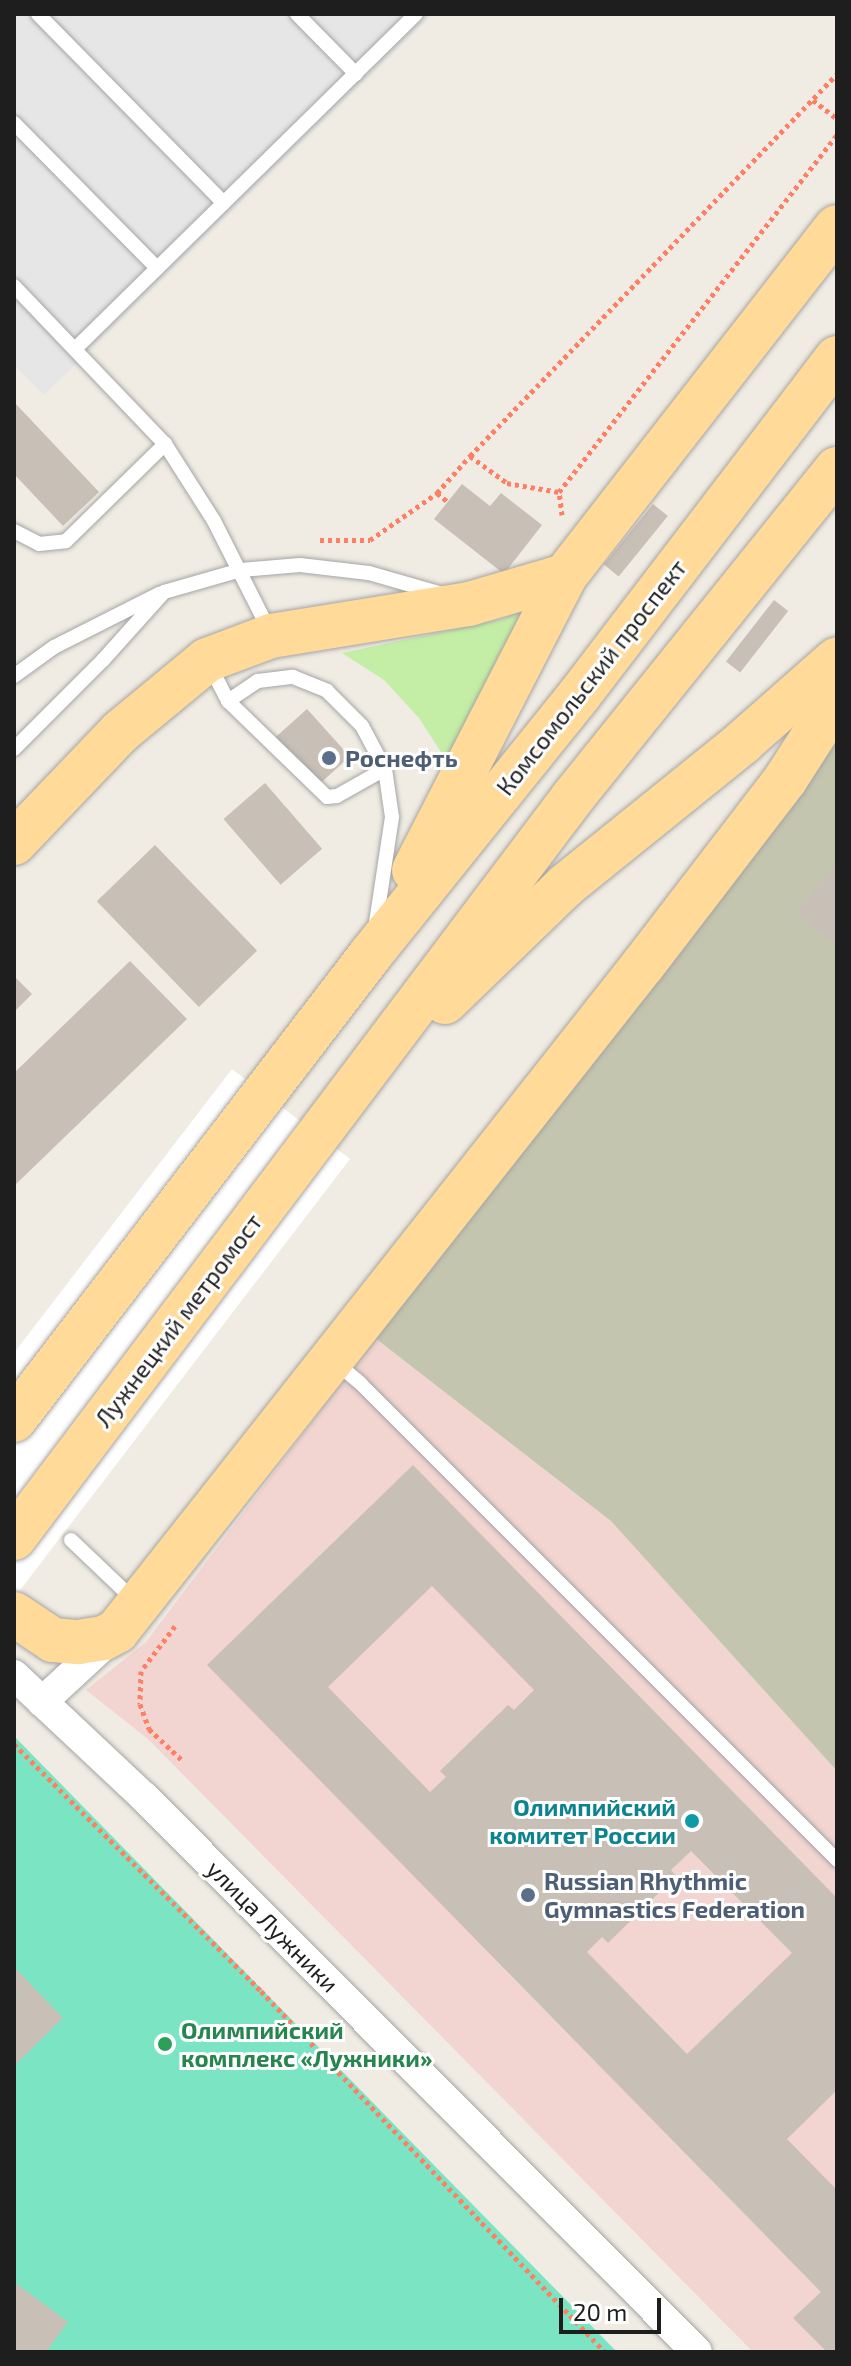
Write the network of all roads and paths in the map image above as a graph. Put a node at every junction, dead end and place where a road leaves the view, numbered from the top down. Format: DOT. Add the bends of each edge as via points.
graph roads {
  1 [pos="38,14"];
  2 [pos="297,14"];
  3 [pos="416,14"];
  4 [pos="356,74"];
  5 [pos="837,74"];
  6 [pos="813,100"];
  7 [pos="837,119"];
  8 [pos="14,123"];
  9 [pos="837,135"];
  10 [pos="224,203"];
  11 [pos="837,227"];
  12 [pos="157,268"];
  13 [pos="14,286"];
  14 [pos="76,348"];
  15 [pos="837,358"];
  16 [pos="165,444"];
  17 [pos="470,456"];
  18 [pos="837,469"];
  19 [pos="559,492"];
  20 [pos="437,493"];
  21 [pos="447,501"];
  22 [pos="563,514"];
  23 [pos="14,531"];
  24 [pos="300,565"];
  25 [pos="241,570"];
  26 [pos="565,576"];
  27 [pos="164,592"];
  28 [pos="469,604"];
  29 [pos="271,636"];
  30 [pos="837,659"];
  31 [pos="207,660"];
  32 [pos="14,676"];
  33 [pos="837,699"];
  34 [pos="228,701"];
  35 [pos="14,749"];
  36 [pos="385,769"];
  37 [pos="14,843"];
  38 [pos="371,954"];
  39 [pos="343,1101"];
  40 [pos="330,1358"];
  41 [pos="14,1420"];
  42 [pos="14,1538"];
  43 [pos="71,1540"];
  44 [pos="14,1614"];
  45 [pos="129,1618"];
  46 [pos="14,1675"];
  47 [pos="42,1702"];
  48 [pos="14,1744"];
  49 [pos="837,1860"];
  50 [pos="605,2352"];
  51 [pos="697,2352"];
  1 -- 10 [label="lane"];
  2 -- 4 [label="lane"];
  3 -- 4 [label="lane"];
  4 -- 10 [label="lane"];
  5 -- 6 [label="path"];
  6 -- 7 [label="path"];
  6 -- 17 [label="path"];
  8 -- 12 [label="lane"];
  9 -- 19 [label="path"];
  10 -- 12 [label="lane"];
  11 -- 26 [label="main road"];
  12 -- 14 [label="lane"];
  13 -- 14 [label="lane"];
  14 -- 16 [label="lane"];
  15 -- 38 [label="main road, Комсомольский проспект" via="580,694"];
  16 -- 23 [label="lane" via="66,541 39,544"];
  16 -- 25 [label="lane"];
  17 -- 19 [label="path" via="507,483"];
  17 -- 20 [label="path"];
  18 -- 39 [label="main road" via="573,797"];
  19 -- 22 [label="path"];
  20 -- 21 [label="path"];
  20 -- 24 [label="path" via="370,540 306,542"];
  24 -- 25 [label="lane"];
  24 -- 28 [label="lane" via="369,573"];
  25 -- 27 [label="lane"];
  25 -- 29 [label="lane"];
  26 -- 28 [label="main road"];
  26 -- 38 [label="main road"];
  27 -- 32 [label="lane" via="54,647"];
  27 -- 35 [label="lane"];
  28 -- 29 [label="main road"];
  29 -- 31 [label="main road"];
  30 -- 39 [label="main road" via="566,885"];
  31 -- 34 [label="lane"];
  31 -- 37 [label="main road" via="120,732"];
  33 -- 40 [label="main road" via="785,780 652,953"];
  34 -- 36 [label="lane" via="327,797"];
  34 -- 36 [label="lane" via="258,681 293,677 327,691 362,726"];
  36 -- 38 [label="lane" via="392,817"];
  38 -- 41 [label="main road, Комсомольский проспект"];
  39 -- 42 [label="main road, Лужнецкий метромост"];
  40 -- 45 [label="main road"];
  40 -- 49 [label="lane"];
  43 -- 45 [label="lane"];
  44 -- 45 [label="main road" via="53,1640 78,1642 104,1638"];
  45 -- 47 [label="street"];
  46 -- 47 [label="street, улица Лужники"];
  47 -- 51 [label="street, улица Лужники" via="144,1797"];
  48 -- 50 [label="path" via="261,1991"];
}
